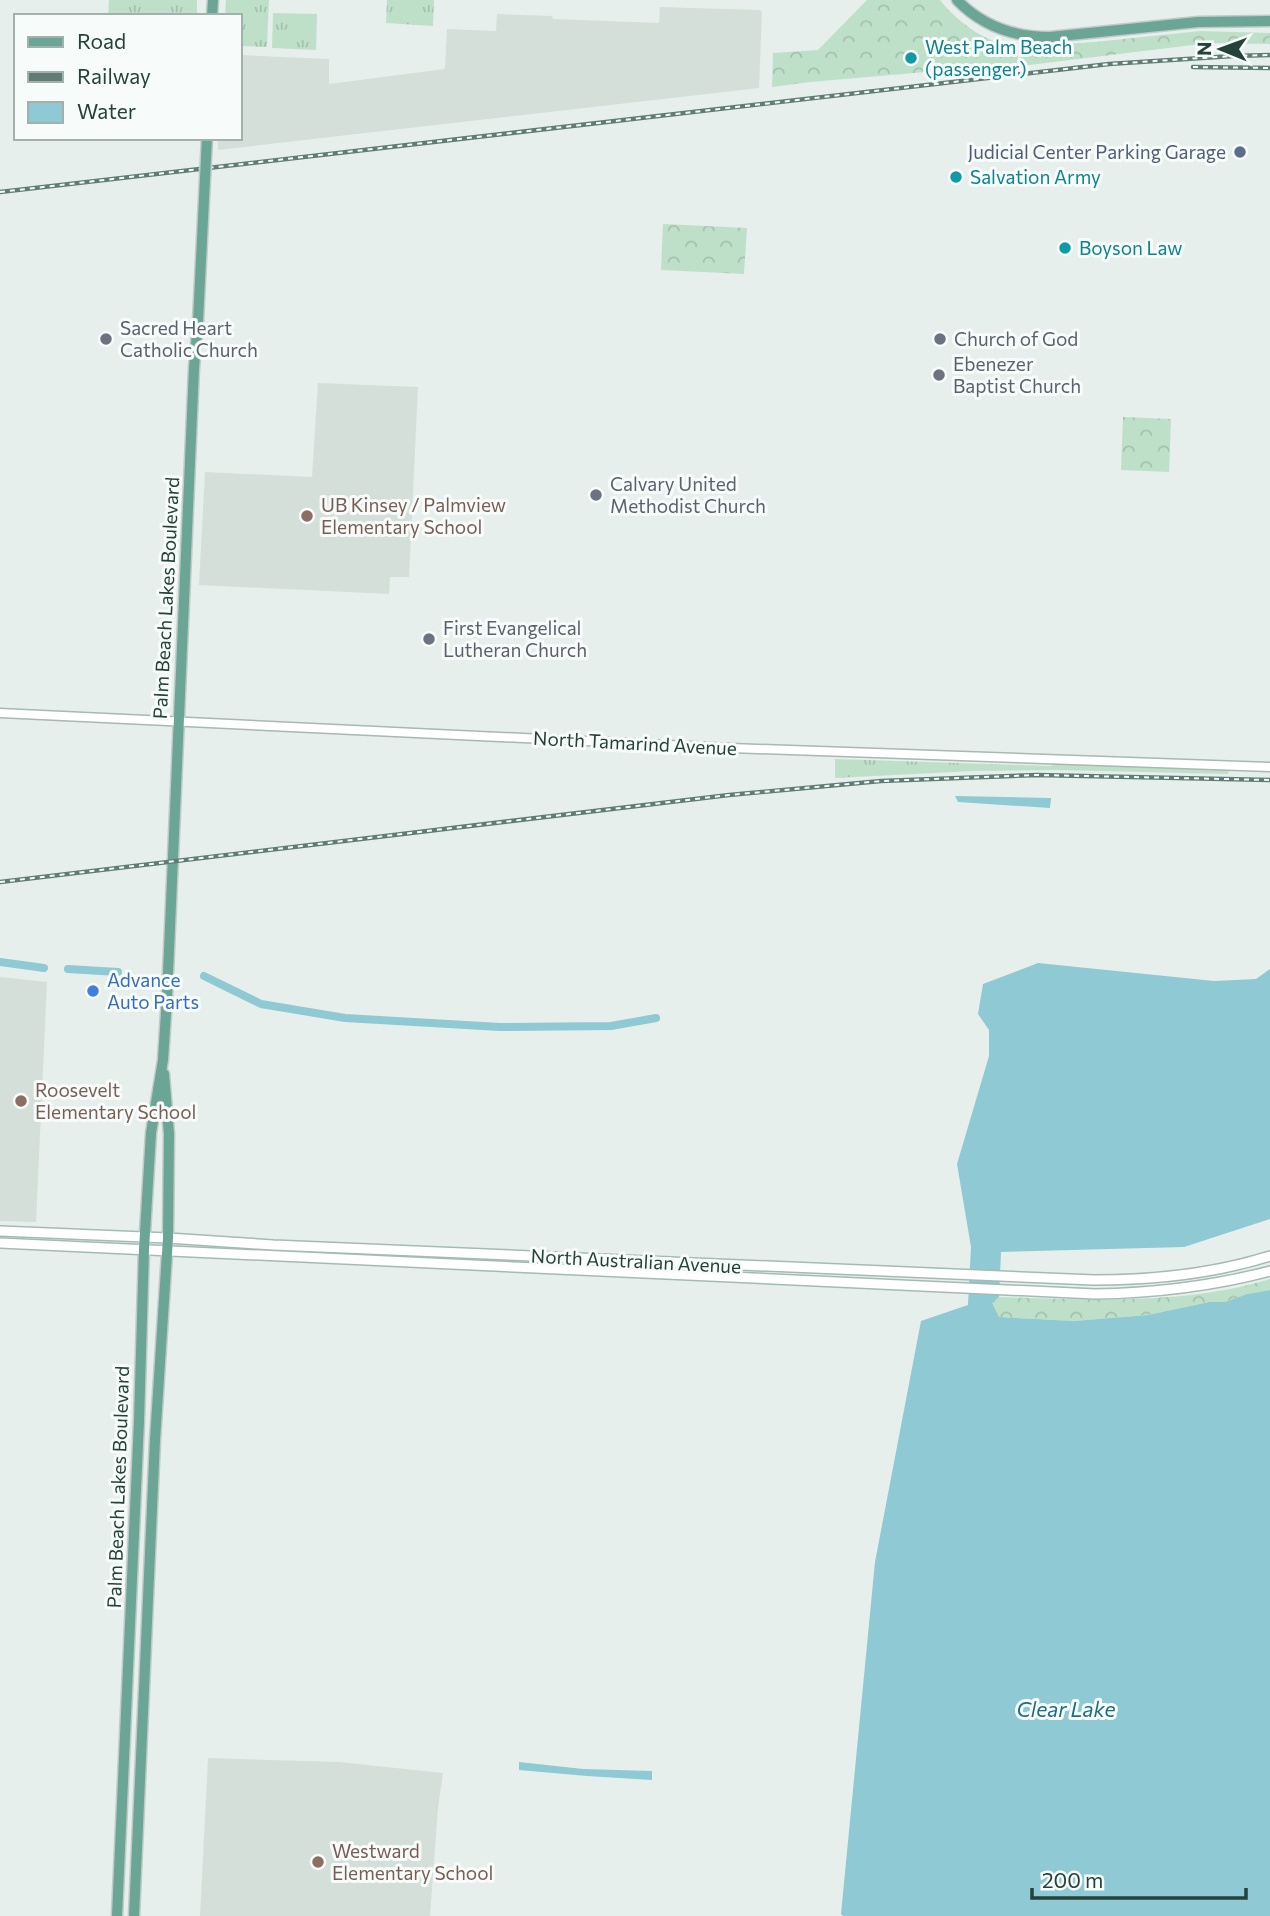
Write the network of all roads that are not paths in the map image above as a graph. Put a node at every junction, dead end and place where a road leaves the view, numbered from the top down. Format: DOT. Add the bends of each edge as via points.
graph roads {
  1 [pos="957,0"];
  2 [pos="1270,21"];
  3 [pos="207,140"];
  4 [pos="0,713"];
  5 [pos="178,722"];
  6 [pos="1270,768"];
  7 [pos="163,1060"];
  8 [pos="0,1231"];
  9 [pos="145,1237"];
  10 [pos="168,1238"];
  11 [pos="0,1243"];
  12 [pos="144,1249"];
  13 [pos="167,1250"];
  14 [pos="1270,1256"];
  15 [pos="1270,1271"];
  16 [pos="1094,1280"];
  17 [pos="1095,1294"];
  18 [pos="136,1491"];
  19 [pos="153,1492"];
  20 [pos="117,1916"];
  21 [pos="134,1916"];
  1 -- 2 [label="main road" via="976,17 1023,36"];
  3 -- 5 [label="main road, Palm Beach Lakes Boulevard, bridge"];
  4 -- 5 [label="street, North Tamarind Avenue"];
  5 -- 6 [label="street, North Tamarind Avenue"];
  5 -- 7 [label="main road, Palm Beach Lakes Boulevard"];
  7 -- 9 [label="main road, Palm Beach Lakes Boulevard" via="151,1133"];
  7 -- 10 [label="main road, Palm Beach Lakes Boulevard" via="169,1134"];
  8 -- 9 [label="main road, North Australian Avenue"];
  9 -- 10 [label="main road, North Australian Avenue"];
  9 -- 12 [label="main road, Palm Beach Lakes Boulevard"];
  10 -- 13 [label="main road, Palm Beach Lakes Boulevard"];
  10 -- 16 [label="main road, North Australian Avenue"];
  11 -- 12 [label="main road, North Australian Avenue"];
  12 -- 13 [label="main road, North Australian Avenue"];
  12 -- 18 [label="main road, Palm Beach Lakes Boulevard"];
  13 -- 17 [label="main road, North Australian Avenue"];
  13 -- 19 [label="main road, Palm Beach Lakes Boulevard"];
  14 -- 16 [label="main road, North Australian Avenue" via="1191,1274"];
  15 -- 17 [label="main road, North Australian Avenue" via="1180,1288"];
  16 -- 17 [label="main road"];
  18 -- 19 [label="main road"];
  18 -- 20 [label="main road, Palm Beach Lakes Boulevard"];
  19 -- 21 [label="main road, Palm Beach Lakes Boulevard"];
}
